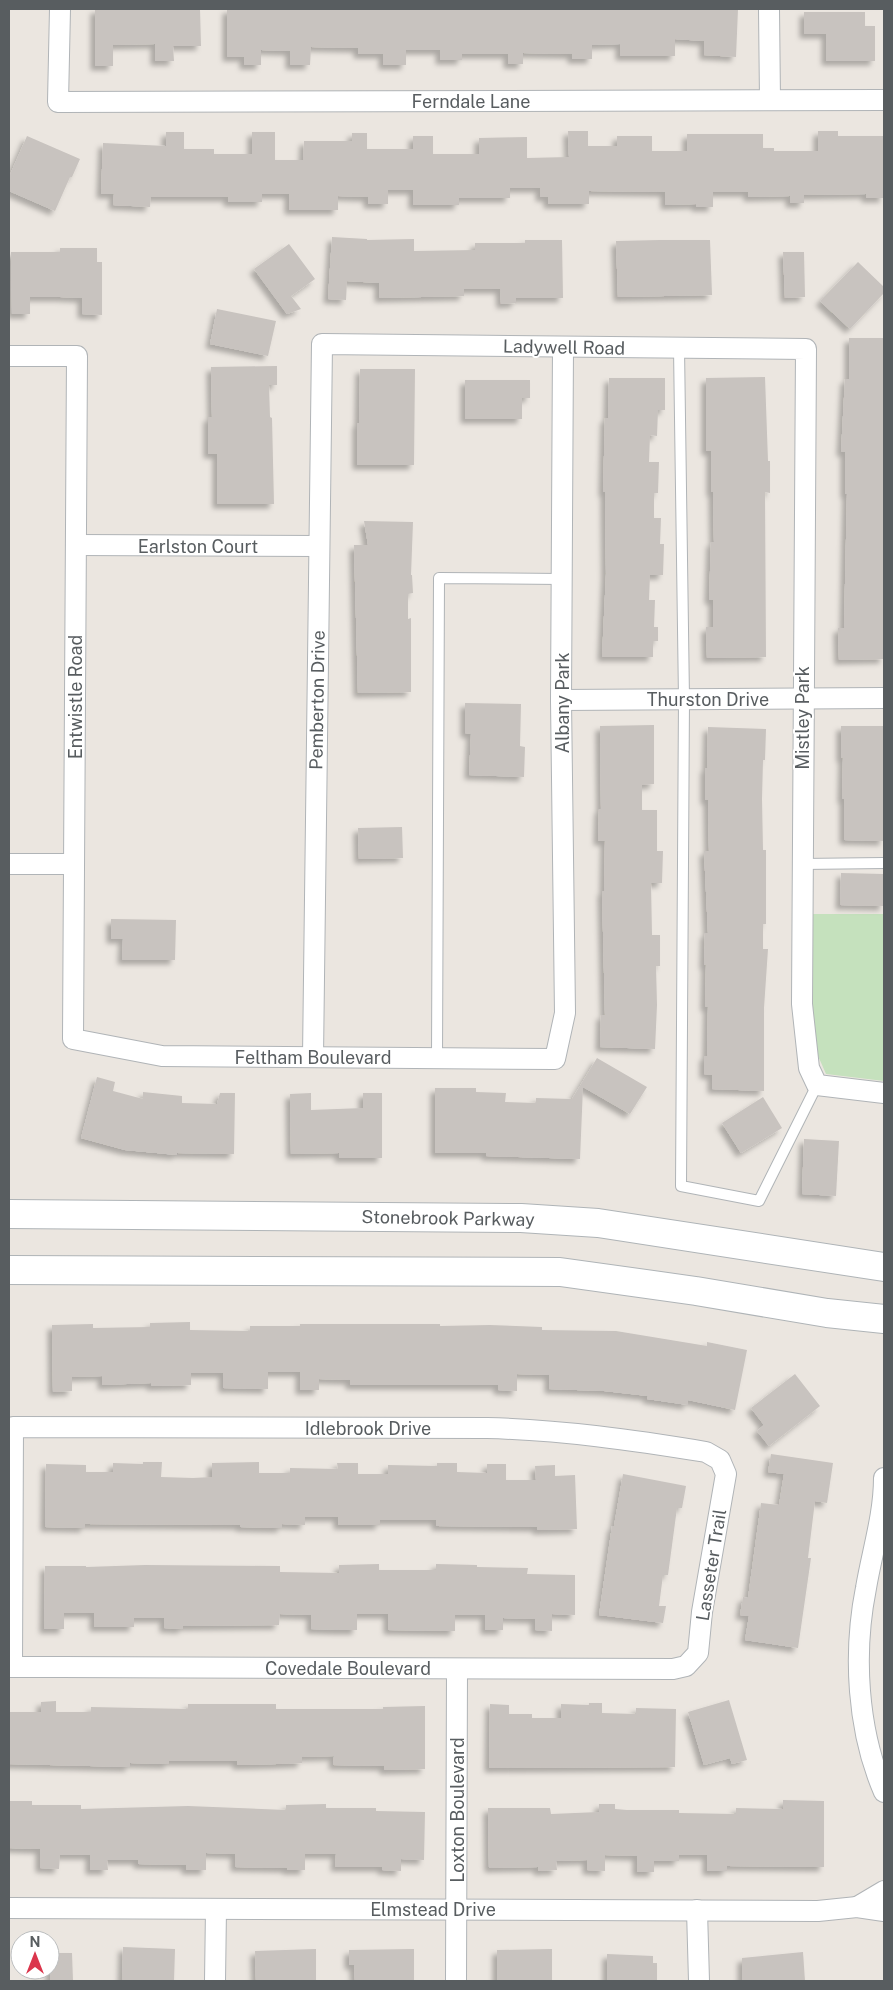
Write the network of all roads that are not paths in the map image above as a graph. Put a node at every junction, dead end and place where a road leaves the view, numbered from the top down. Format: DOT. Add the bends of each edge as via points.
graph roads {
  1 [pos="60,9"];
  2 [pos="769,9"];
  3 [pos="770,100"];
  4 [pos="884,100"];
  5 [pos="322,344"];
  6 [pos="562,347"];
  7 [pos="679,348"];
  8 [pos="806,349"];
  9 [pos="9,356"];
  10 [pos="76,545"];
  11 [pos="319,546"];
  12 [pos="562,579"];
  13 [pos="802,698"];
  14 [pos="884,698"];
  15 [pos="684,699"];
  16 [pos="561,700"];
  17 [pos="9,864"];
  18 [pos="74,864"];
  19 [pos="802,864"];
  20 [pos="884,864"];
  21 [pos="73,1038"];
  22 [pos="313,1057"];
  23 [pos="436,1058"];
  24 [pos="555,1059"];
  25 [pos="817,1085"];
  26 [pos="884,1093"];
  27 [pos="9,1214"];
  28 [pos="884,1267"];
  29 [pos="9,1270"];
  30 [pos="884,1319"];
  31 [pos="720,1460"];
  32 [pos="884,1478"];
  33 [pos="879,1550"];
  34 [pos="686,1666"];
  35 [pos="10,1668"];
  36 [pos="457,1668"];
  37 [pos="884,1792"];
  38 [pos="884,1890"];
  39 [pos="856,1907"];
  40 [pos="9,1908"];
  41 [pos="216,1909"];
  42 [pos="456,1910"];
  43 [pos="697,1910"];
  44 [pos="884,1911"];
  45 [pos="215,1981"];
  46 [pos="456,1981"];
  47 [pos="699,1981"];
  1 -- 3 [label="street, Ferndale Lane" via="58,102"];
  2 -- 3 [label="street"];
  3 -- 4 [label="street, Ferndale Lane"];
  5 -- 6 [label="street, Ladywell Road"];
  5 -- 11 [label="street, Pemberton Drive"];
  6 -- 7 [label="street, Ladywell Road"];
  6 -- 12 [label="street, Albany Park"];
  7 -- 8 [label="street, Ladywell Road"];
  7 -- 15 [label="lane"];
  8 -- 13 [label="street, Mistley Park"];
  9 -- 10 [label="street, Entwistle Road" via="77,356"];
  10 -- 11 [label="street, Earlston Court"];
  10 -- 18 [label="street, Entwistle Road"];
  11 -- 22 [label="street, Pemberton Drive"];
  12 -- 16 [label="street, Albany Park"];
  12 -- 23 [label="lane" via="439,578"];
  13 -- 14 [label="street, Thurston Drive"];
  13 -- 15 [label="street, Thurston Drive"];
  13 -- 19 [label="street, Mistley Park"];
  15 -- 16 [label="street, Thurston Drive"];
  15 -- 25 [label="lane" via="681,1186 759,1201"];
  16 -- 24 [label="street, Albany Park" via="565,1013"];
  17 -- 18 [label="street"];
  18 -- 21 [label="street, Entwistle Road"];
  19 -- 20 [label="lane"];
  19 -- 25 [label="street, Mistley Park" via="802,1004 809,1068"];
  21 -- 22 [label="street, Feltham Boulevard" via="162,1056"];
  22 -- 23 [label="street, Feltham Boulevard"];
  23 -- 24 [label="street, Feltham Boulevard"];
  25 -- 26 [label="street"];
  27 -- 28 [label="main road, Stonebrook Parkway" via="521,1218 598,1223"];
  29 -- 30 [label="main road" via="560,1272"];
  31 -- 34 [label="street, Lasseter Trail" via="726,1474 698,1653"];
  31 -- 35 [label="street, Idlebrook Drive" via="706,1452 633,1440 528,1429 13,1426"];
  32 -- 33 [label="street"];
  33 -- 37 [label="street" via="862,1611 859,1648 869,1745"];
  34 -- 36 [label="street, Covedale Boulevard" via="673,1669"];
  35 -- 36 [label="street, Covedale Boulevard"];
  36 -- 42 [label="street, Loxton Boulevard"];
  38 -- 39 [label="street, Elmstead Drive"];
  39 -- 43 [label="street, Elmstead Drive" via="818,1911"];
  39 -- 44 [label="street, Elmstead Drive"];
  40 -- 41 [label="street, Elmstead Drive"];
  41 -- 42 [label="street, Elmstead Drive"];
  41 -- 45 [label="street"];
  42 -- 43 [label="street, Elmstead Drive"];
  42 -- 46 [label="street, Loxton Boulevard"];
  43 -- 47 [label="street"];
}
